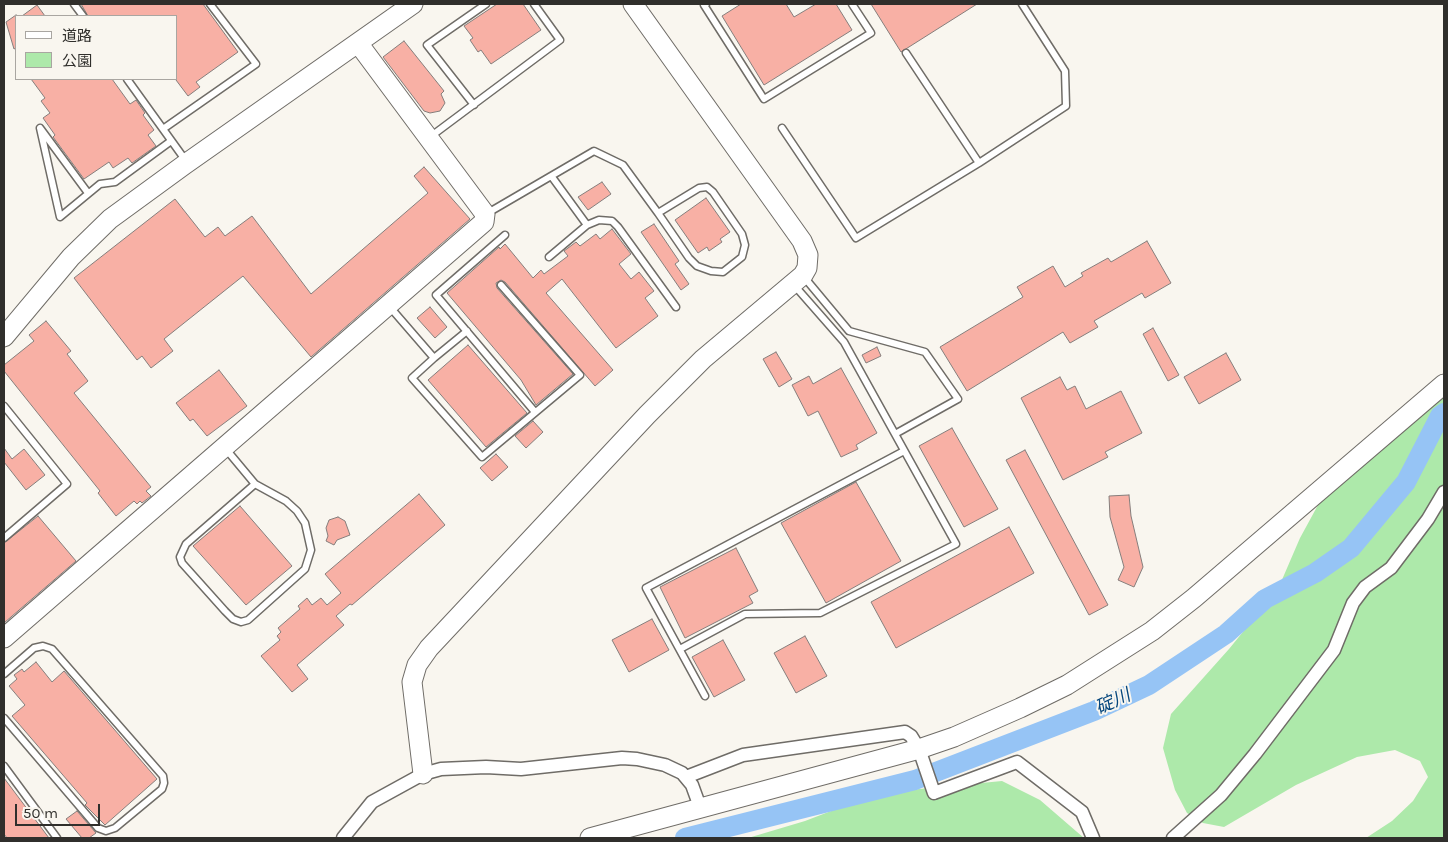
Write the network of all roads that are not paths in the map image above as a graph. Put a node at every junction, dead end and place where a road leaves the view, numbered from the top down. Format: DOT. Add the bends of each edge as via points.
graph roads {
  1 [pos="74,4"];
  2 [pos="210,4"];
  3 [pos="412,4"];
  4 [pos="486,4"];
  5 [pos="534,4"];
  6 [pos="633,4"];
  7 [pos="706,4"];
  8 [pos="852,4"];
  9 [pos="1022,4"];
  10 [pos="82,15"];
  11 [pos="358,43"];
  12 [pos="906,53"];
  13 [pos="128,80"];
  14 [pos="474,104"];
  15 [pos="782,128"];
  16 [pos="163,129"];
  17 [pos="429,138"];
  18 [pos="171,141"];
  19 [pos="187,162"];
  20 [pos="979,163"];
  21 [pos="552,177"];
  22 [pos="88,193"];
  23 [pos="485,214"];
  24 [pos="658,214"];
  25 [pos="586,226"];
  26 [pos="505,235"];
  27 [pos="549,257"];
  28 [pos="798,280"];
  29 [pos="501,285"];
  30 [pos="388,305"];
  31 [pos="676,307"];
  32 [pos="467,331"];
  33 [pos="4,337"];
  34 [pos="434,358"];
  35 [pos="1444,384"];
  36 [pos="4,406"];
  37 [pos="535,412"];
  38 [pos="895,434"];
  39 [pos="224,447"];
  40 [pos="904,450"];
  41 [pos="255,484"];
  42 [pos="1444,492"];
  43 [pos="1440,510"];
  44 [pos="4,538"];
  45 [pos="4,638"];
  46 [pos="680,649"];
  47 [pos="4,674"];
  48 [pos="705,696"];
  49 [pos="4,718"];
  50 [pos="921,756"];
  51 [pos="4,766"];
  52 [pos="423,774"];
  53 [pos="686,777"];
  54 [pos="700,807"];
  55 [pos="57,838"];
  56 [pos="343,838"];
  57 [pos="590,838"];
  58 [pos="1093,838"];
  59 [pos="1173,838"];
  1 -- 10 [label="lane"];
  2 -- 16 [label="lane" via="256,64"];
  3 -- 11 [label="street"];
  4 -- 14 [label="lane" via="427,45"];
  5 -- 14 [label="lane" via="560,40"];
  6 -- 28 [label="street" via="802,240 808,256 807,268"];
  7 -- 8 [label="lane" via="764,99 871,33"];
  9 -- 20 [label="lane" via="1066,71 1066,106"];
  11 -- 17 [label="street"];
  11 -- 19 [label="street"];
  12 -- 20 [label="lane"];
  13 -- 16 [label="lane"];
  14 -- 17 [label="lane"];
  15 -- 20 [label="lane" via="856,238"];
  16 -- 18 [label="lane"];
  17 -- 23 [label="street"];
  18 -- 19 [label="lane"];
  18 -- 22 [label="lane" via="114,182 100,184"];
  19 -- 33 [label="street" via="110,219 71,257"];
  21 -- 23 [label="lane"];
  21 -- 24 [label="lane" via="594,151 623,165"];
  21 -- 25 [label="lane"];
  22 -- 22 [label="lane" via="60,217 40,128 67,164"];
  23 -- 30 [label="street" via="484,222"];
  24 -- 24 [label="lane" via="698,188 707,187 742,234 745,245 742,257 723,272 711,272 697,266"];
  25 -- 27 [label="lane"];
  25 -- 31 [label="lane" via="599,220 612,221"];
  26 -- 32 [label="lane" via="436,295"];
  28 -- 38 [label="lane" via="844,342"];
  28 -- 38 [label="lane" via="849,330 925,352 958,399"];
  28 -- 52 [label="street" via="703,359 647,415 416,665 412,682"];
  29 -- 37 [label="lane" via="580,375"];
  30 -- 34 [label="lane"];
  30 -- 39 [label="street"];
  32 -- 34 [label="lane"];
  32 -- 37 [label="lane"];
  34 -- 37 [label="lane" via="412,378 482,457"];
  35 -- 50 [label="street" via="1152,631 1067,685 954,737"];
  36 -- 44 [label="lane" via="67,484"];
  38 -- 40 [label="lane"];
  39 -- 41 [label="lane"];
  39 -- 45 [label="street"];
  40 -- 46 [label="lane" via="646,588"];
  40 -- 46 [label="lane" via="956,544 820,613 745,614"];
  41 -- 41 [label="lane" via="286,501 296,511 305,523 310,550 305,569 248,620 241,622 225,611 182,564 180,557 186,544"];
  42 -- 43 [label="street"];
  43 -- 59 [label="street" via="1392,568 1366,587 1353,603 1334,650 1255,754 1221,795"];
  46 -- 48 [label="lane"];
  47 -- 49 [label="lane" via="34,648 52,649 163,776 162,790 115,828 98,828"];
  50 -- 53 [label="street" via="911,736 905,732 893,732 743,755"];
  50 -- 54 [label="street"];
  50 -- 58 [label="street" via="934,793 1017,762 1082,812"];
  51 -- 55 [label="lane"];
  52 -- 53 [label="street" via="442,769 522,769 622,758 666,764"];
  52 -- 56 [label="street" via="372,802"];
  53 -- 54 [label="street"];
  54 -- 57 [label="street"];
}
